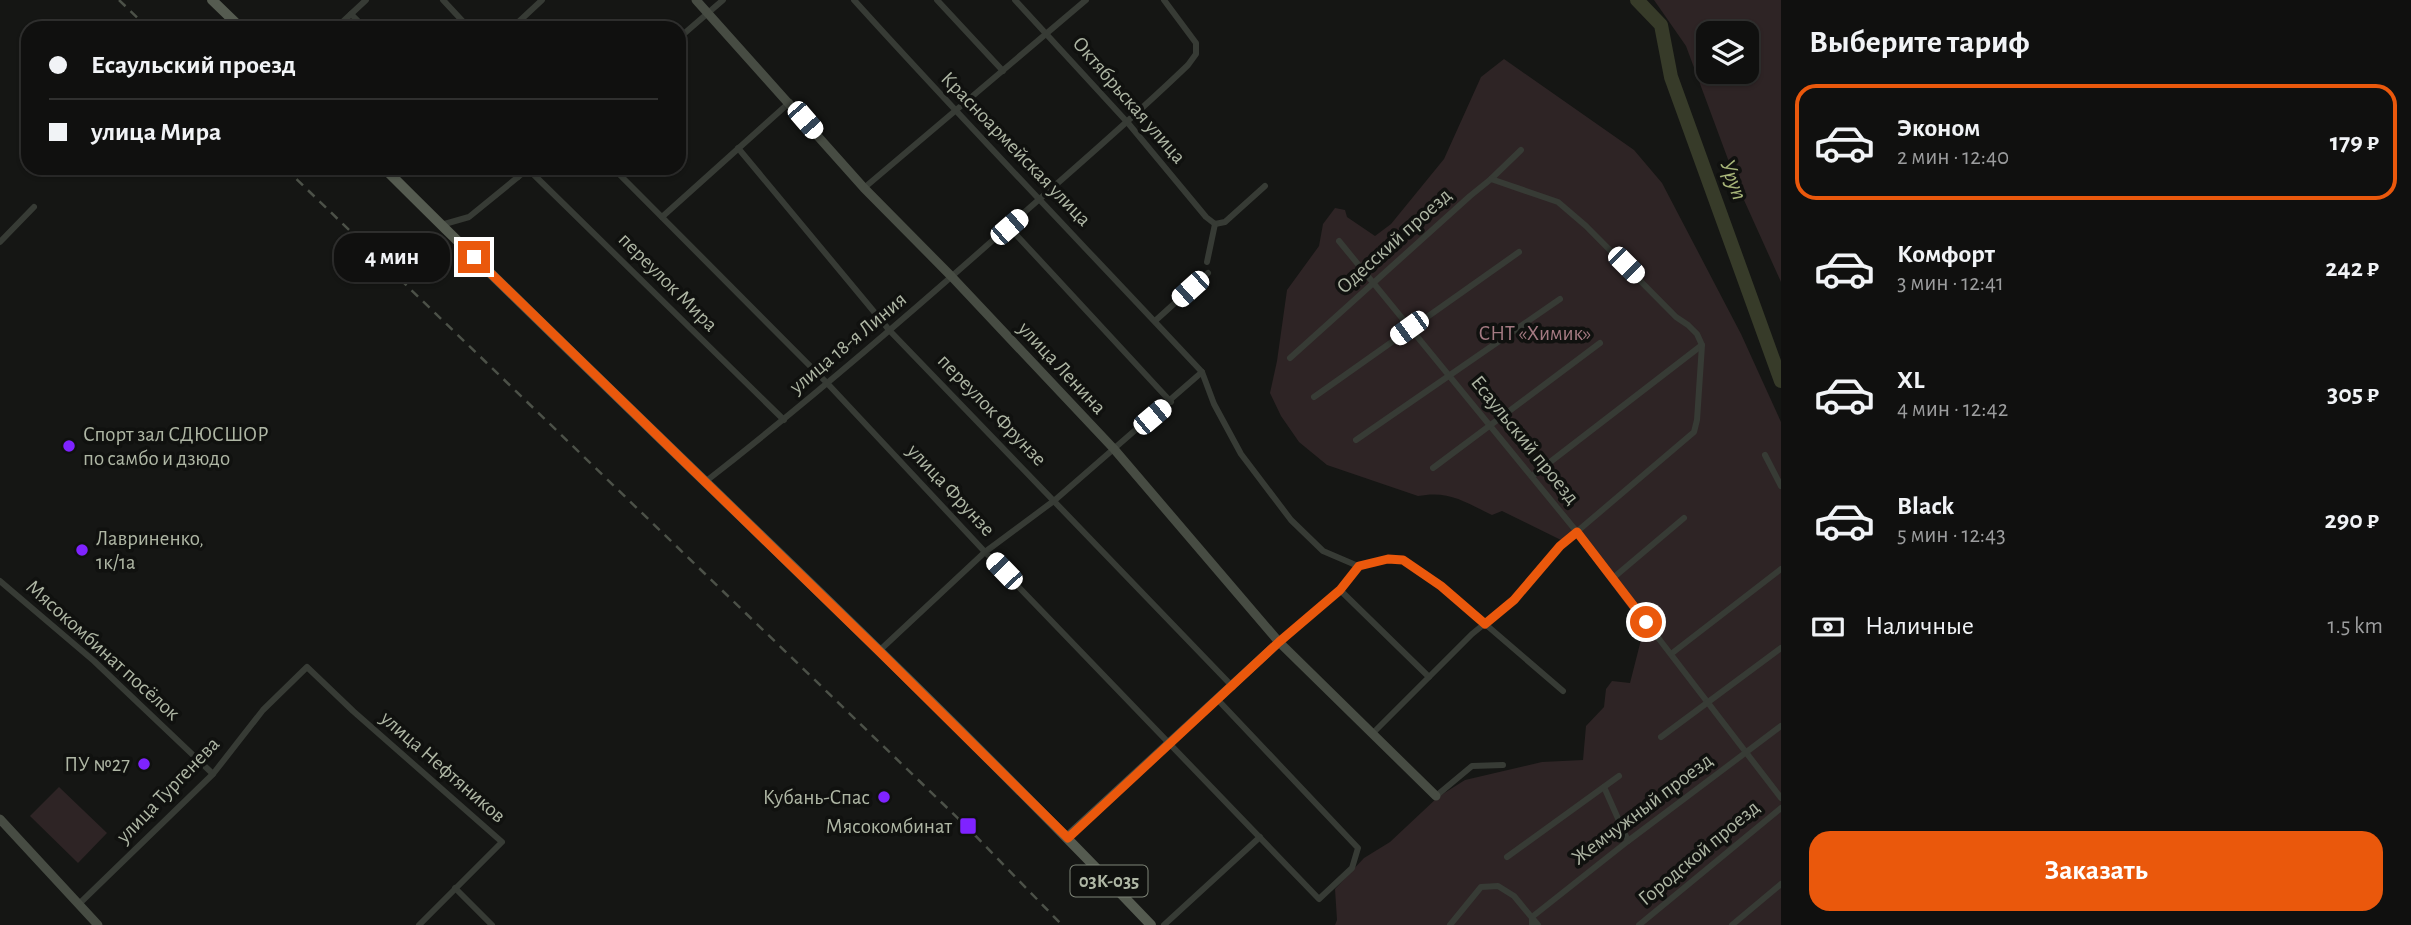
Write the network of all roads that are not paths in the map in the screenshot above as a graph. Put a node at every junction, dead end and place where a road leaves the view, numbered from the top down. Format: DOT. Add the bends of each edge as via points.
graph roads {
  1 [pos="212,0"];
  2 [pos="366,0"];
  3 [pos="444,0"];
  4 [pos="542,0"];
  5 [pos="696,0"];
  6 [pos="723,0"];
  7 [pos="854,0"];
  8 [pos="937,0"];
  9 [pos="1015,0"];
  10 [pos="1086,0"];
  11 [pos="1164,0"];
  12 [pos="709,13"];
  13 [pos="351,14"];
  14 [pos="234,21"];
  15 [pos="344,21"];
  16 [pos="358,21"];
  17 [pos="463,21"];
  18 [pos="520,21"];
  19 [pos="686,32"];
  20 [pos="1046,33"];
  21 [pos="1003,71"];
  22 [pos="790,103"];
  23 [pos="955,113"];
  24 [pos="1128,123"];
  25 [pos="738,148"];
  26 [pos="1521,150"];
  27 [pos="391,175"];
  28 [pos="535,175"];
  29 [pos="620,175"];
  30 [pos="518,177"];
  31 [pos="1492,179"];
  32 [pos="1265,186"];
  33 [pos="864,188"];
  34 [pos="1040,199"];
  35 [pos="34,207"];
  36 [pos="662,217"];
  37 [pos="1215,224"];
  38 [pos="441,225"];
  39 [pos="1009,227"];
  40 [pos="0,242"];
  41 [pos="1339,242"];
  42 [pos="1519,252"];
  43 [pos="1207,262"];
  44 [pos="1208,273"];
  45 [pos="952,277"];
  46 [pos="1374,283"];
  47 [pos="1560,299"];
  48 [pos="1155,321"];
  49 [pos="1409,328"];
  50 [pos="890,331"];
  51 [pos="1600,343"];
  52 [pos="1702,345"];
  53 [pos="1290,358"];
  54 [pos="1202,372"];
  55 [pos="1450,377"];
  56 [pos="827,383"];
  57 [pos="1314,397"];
  58 [pos="1171,402"];
  59 [pos="784,420"];
  60 [pos="1491,426"];
  61 [pos="1356,440"];
  62 [pos="1114,449"];
  63 [pos="1765,455"];
  64 [pos="1433,468"];
  65 [pos="1532,476"];
  66 [pos="705,482"];
  67 [pos="1781,486"];
  68 [pos="1055,500"];
  69 [pos="1684,518"];
  70 [pos="1577,532"];
  71 [pos="985,552"];
  72 [pos="1359,566"];
  73 [pos="1781,569"];
  74 [pos="1613,578"];
  75 [pos="0,581"];
  76 [pos="1340,590"];
  77 [pos="1485,624"];
  78 [pos="1279,642"];
  79 [pos="1781,648"];
  80 [pos="879,651"];
  81 [pos="1671,654"];
  82 [pos="307,667"];
  83 [pos="1429,677"];
  84 [pos="1233,687"];
  85 [pos="1563,691"];
  86 [pos="1219,700"];
  87 [pos="1708,703"];
  88 [pos="1781,726"];
  89 [pos="1373,733"];
  90 [pos="1661,737"];
  91 [pos="1170,744"];
  92 [pos="1746,752"];
  93 [pos="1503,765"];
  94 [pos="213,774"];
  95 [pos="1619,776"];
  96 [pos="1604,787"];
  97 [pos="1436,796"];
  98 [pos="1781,798"];
  99 [pos="1781,808"];
  100 [pos="0,819"];
  101 [pos="1260,837"];
  102 [pos="1068,838"];
  103 [pos="1628,841"];
  104 [pos="1507,857"];
  105 [pos="1781,884"];
  106 [pos="455,888"];
  107 [pos="80,903"];
  108 [pos="1532,921"];
  109 [pos="98,925"];
  110 [pos="419,925"];
  111 [pos="492,925"];
  112 [pos="1151,925"];
  113 [pos="1164,925"];
  114 [pos="1450,925"];
  115 [pos="1538,925"];
  116 [pos="1639,925"];
  117 [pos="1732,925"];
  1 -- 14 [label="main road"];
  2 -- 13 [label="street"];
  3 -- 17 [label="street"];
  4 -- 18 [label="street"];
  5 -- 12 [label="main road, улица Ленина"];
  6 -- 12 [label="street"];
  7 -- 23 [label="street, Красноармейская улица"];
  8 -- 21 [label="street"];
  9 -- 20 [label="street, Октябрьская улица"];
  10 -- 20 [label="street"];
  11 -- 24 [label="street, улица 18-я Линия" via="1196,43 1196,54"];
  12 -- 19 [label="street"];
  12 -- 22 [label="main road, улица Ленина"];
  13 -- 15 [label="street"];
  13 -- 16 [label="street"];
  20 -- 21 [label="street"];
  20 -- 24 [label="street, Октябрьская улица"];
  21 -- 23 [label="street"];
  22 -- 25 [label="street"];
  22 -- 33 [label="main road, улица Ленина"];
  23 -- 33 [label="street"];
  23 -- 34 [label="street, Красноармейская улица"];
  24 -- 34 [label="street, улица 18-я Линия"];
  24 -- 37 [label="street, Октябрьская улица"];
  25 -- 36 [label="street"];
  25 -- 50 [label="street, переулок Фрунзе"];
  26 -- 31 [label="street, Одесский проезд"];
  27 -- 38 [label="main road"];
  28 -- 59 [label="street, переулок Мира"];
  29 -- 36 [label="street, улица Фрунзе"];
  30 -- 38 [label="street" via="470,217"];
  31 -- 46 [label="street, Одесский проезд"];
  31 -- 52 [label="street" via="1558,202 1688,325"];
  32 -- 37 [label="street" via="1224,222"];
  33 -- 45 [label="main road, улица Ленина"];
  34 -- 39 [label="street, улица 18-я Линия"];
  34 -- 48 [label="street, Красноармейская улица"];
  35 -- 40 [label="street"];
  36 -- 56 [label="street, улица Фрунзе"];
  37 -- 43 [label="street"];
  38 -- 66 [label="main road"];
  39 -- 45 [label="street, улица 18-я Линия"];
  39 -- 58 [label="street"];
  41 -- 46 [label="street, Есаульский проезд"];
  42 -- 49 [label="street"];
  44 -- 48 [label="street"];
  45 -- 50 [label="street, улица 18-я Линия"];
  45 -- 62 [label="main road, улица Ленина"];
  46 -- 49 [label="street, Есаульский проезд"];
  46 -- 53 [label="street, Одесский проезд"];
  47 -- 55 [label="street"];
  48 -- 54 [label="street, Красноармейская улица"];
  49 -- 55 [label="street, Есаульский проезд"];
  49 -- 57 [label="street"];
  50 -- 56 [label="street, улица 18-я Линия"];
  50 -- 68 [label="street, переулок Фрунзе"];
  51 -- 60 [label="street"];
  52 -- 65 [label="street"];
  52 -- 70 [label="street" via="1694,432"];
  54 -- 58 [label="street"];
  54 -- 72 [label="street, Красноармейская улица" via="1241,454 1291,520 1323,551"];
  55 -- 60 [label="street, Есаульский проезд"];
  55 -- 61 [label="street"];
  56 -- 59 [label="street, улица 18-я Линия"];
  56 -- 71 [label="street, улица Фрунзе"];
  58 -- 62 [label="street"];
  59 -- 66 [label="street, улица 18-я Линия"];
  60 -- 64 [label="street"];
  60 -- 65 [label="street, Есаульский проезд"];
  62 -- 68 [label="street"];
  62 -- 78 [label="main road, улица Ленина"];
  63 -- 67 [label="street"];
  65 -- 70 [label="street, Есаульский проезд"];
  66 -- 80 [label="main road"];
  68 -- 71 [label="street"];
  68 -- 84 [label="street, переулок Фрунзе"];
  69 -- 74 [label="street"];
  70 -- 74 [label="street, Есаульский проезд"];
  70 -- 77 [label="street" via="1514,600"];
  71 -- 80 [label="street"];
  71 -- 91 [label="street, улица Фрунзе"];
  72 -- 76 [label="street"];
  72 -- 77 [label="street" via="1403,560"];
  73 -- 81 [label="street"];
  74 -- 81 [label="street, Есаульский проезд"];
  75 -- 94 [label="street, Мясокомбинат посёлок" via="94,661"];
  76 -- 78 [label="street"];
  76 -- 83 [label="street"];
  77 -- 83 [label="street"];
  77 -- 85 [label="street"];
  78 -- 84 [label="main road"];
  78 -- 89 [label="main road, улица Ленина"];
  79 -- 87 [label="street"];
  80 -- 102 [label="main road"];
  81 -- 87 [label="street, Есаульский проезд"];
  82 -- 94 [label="street, улица Тургенева" via="263,710"];
  82 -- 106 [label="street, улица Нефтяников" via="502,842"];
  83 -- 89 [label="street"];
  84 -- 86 [label="main road"];
  86 -- 91 [label="main road"];
  86 -- 101 [label="street, улица Фрунзе" via="1358,848 1352,868 1319,899"];
  87 -- 90 [label="street"];
  87 -- 92 [label="street, Есаульский проезд"];
  88 -- 92 [label="street, Жемчужный проезд"];
  89 -- 97 [label="main road, улица Ленина"];
  91 -- 101 [label="street, улица Фрунзе"];
  91 -- 102 [label="main road"];
  92 -- 98 [label="street, Есаульский проезд"];
  92 -- 103 [label="street, Жемчужный проезд"];
  93 -- 97 [label="street, улица Ленина" via="1472,766"];
  94 -- 107 [label="street, улица Тургенева"];
  95 -- 96 [label="street"];
  96 -- 103 [label="street"];
  96 -- 104 [label="street"];
  99 -- 116 [label="street, Городской проезд"];
  100 -- 107 [label="main road"];
  101 -- 113 [label="street"];
  102 -- 112 [label="main road, 03К-035"];
  103 -- 108 [label="street, Жемчужный проезд"];
  105 -- 117 [label="street"];
  106 -- 110 [label="street, улица Нефтяников"];
  106 -- 111 [label="street"];
  107 -- 109 [label="main road"];
  108 -- 114 [label="street" via="1514,896 1499,886 1482,887"];
  108 -- 115 [label="street"];
}
